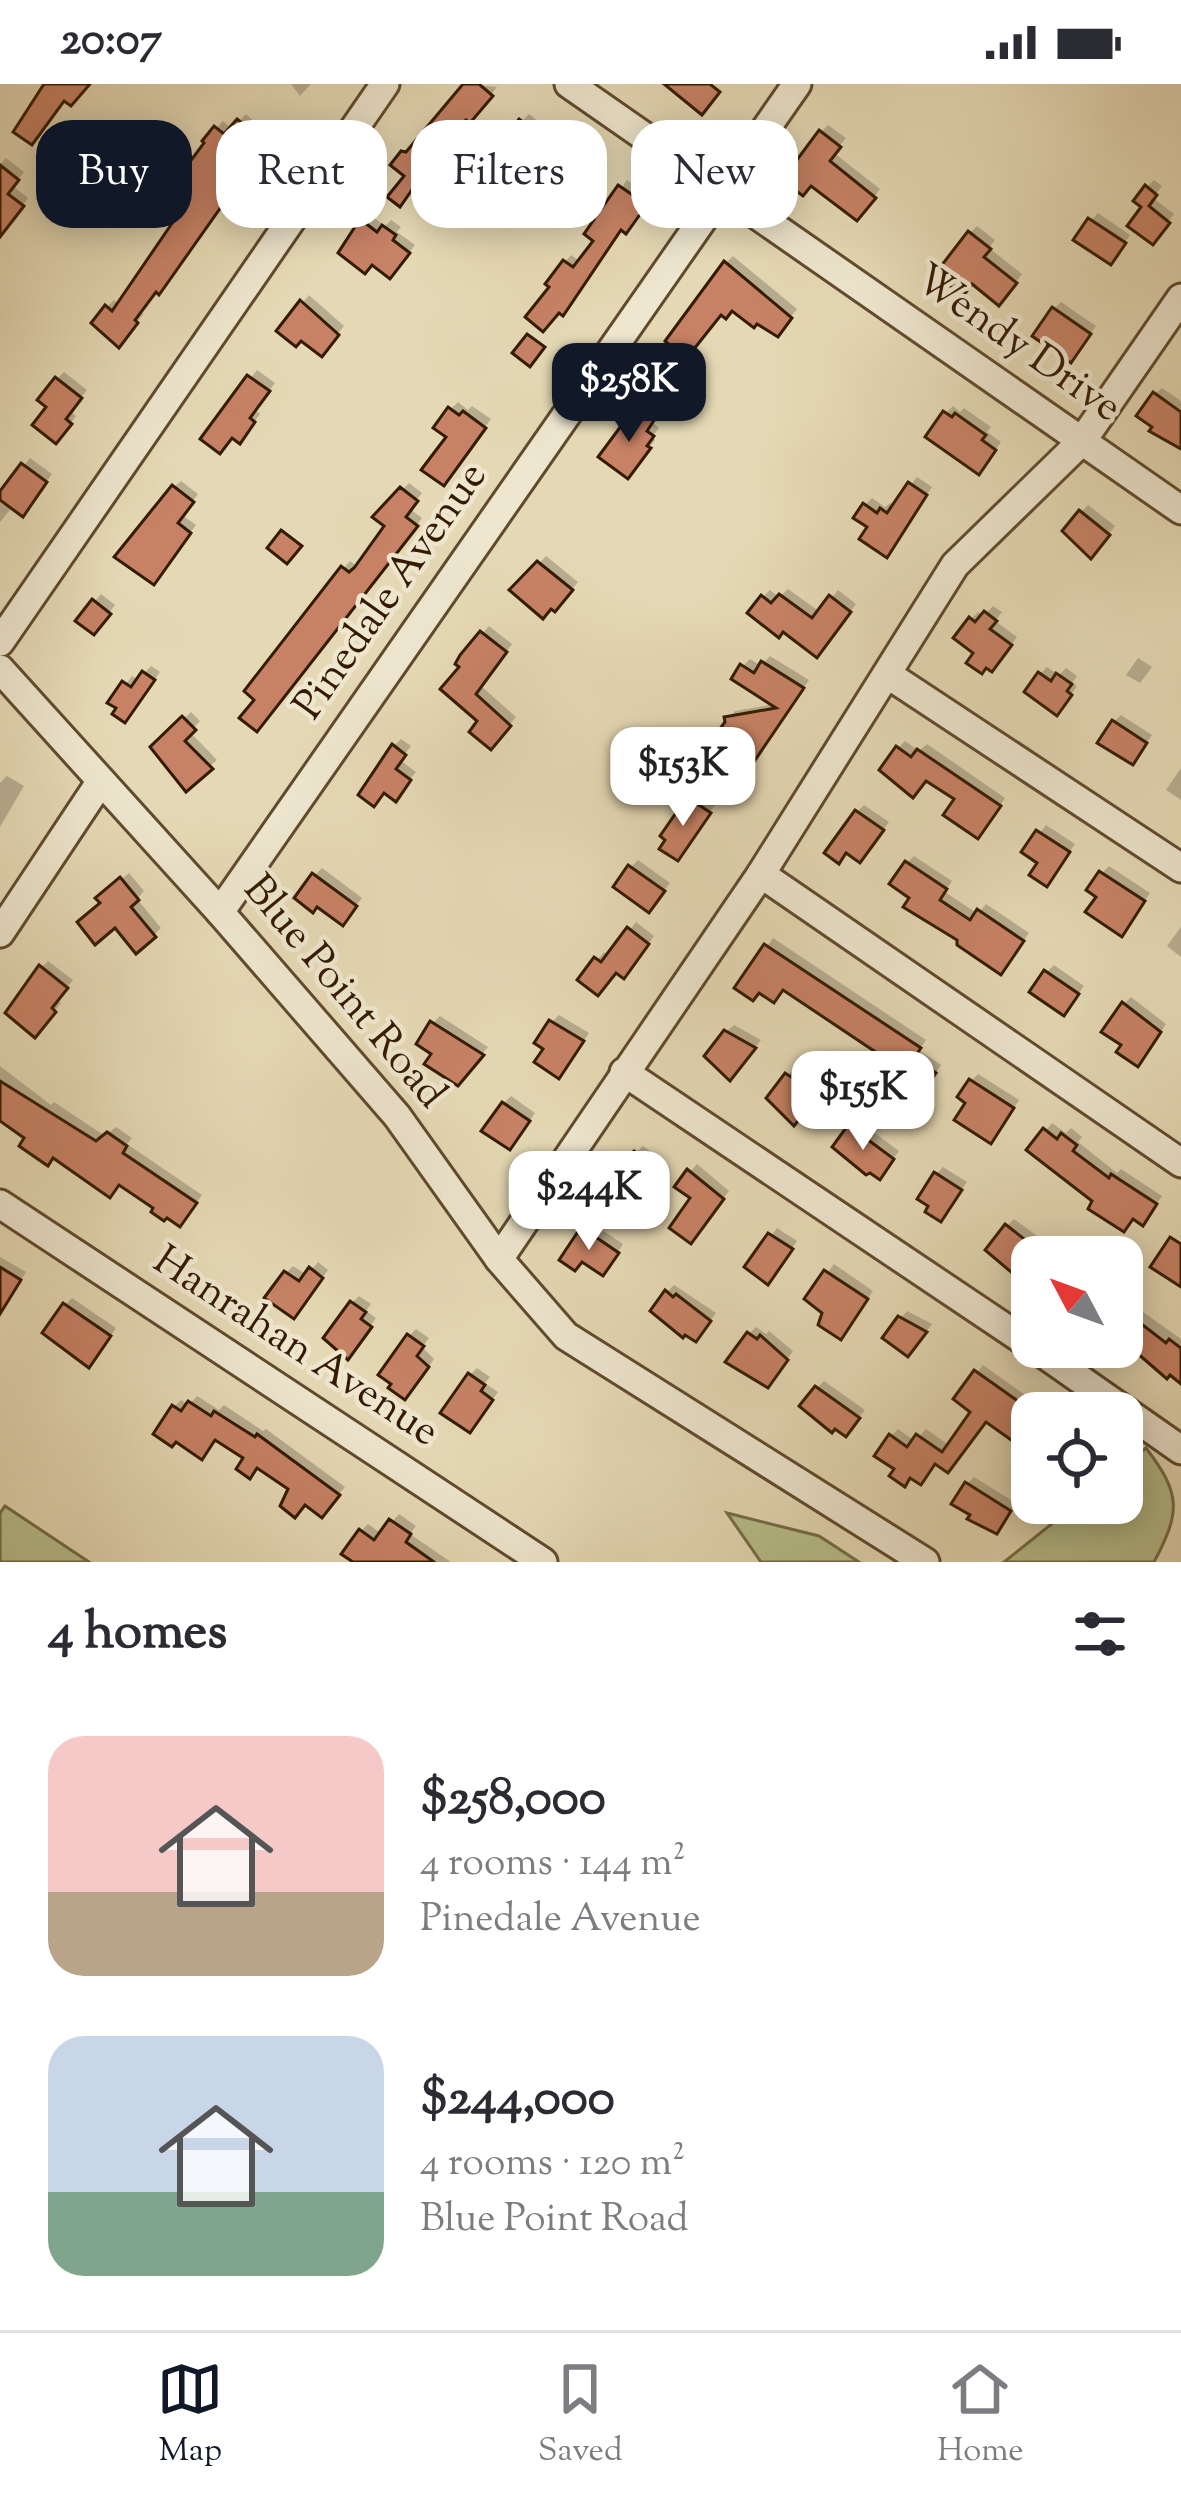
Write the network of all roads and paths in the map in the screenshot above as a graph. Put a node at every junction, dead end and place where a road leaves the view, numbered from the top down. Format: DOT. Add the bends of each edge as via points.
graph roads {
  1 [pos="385,84"];
  2 [pos="569,84"];
  3 [pos="797,84"];
  4 [pos="772,120"];
  5 [pos="631,127"];
  6 [pos="696,228"];
  7 [pos="775,228"];
  8 [pos="1181,298"];
  9 [pos="1082,442"];
  10 [pos="1181,510"];
  11 [pos="0,643"];
  12 [pos="0,669"];
  13 [pos="887,674"];
  14 [pos="101,781"];
  15 [pos="1181,868"];
  16 [pos="761,874"];
  17 [pos="220,912"];
  18 [pos="0,933"];
  19 [pos="623,1072"];
  20 [pos="1181,1163"];
  21 [pos="0,1204"];
  22 [pos="499,1259"];
  23 [pos="1011,1332"];
  24 [pos="1063,1368"];
  25 [pos="1181,1450"];
  26 [pos="543,1562"];
  27 [pos="925,1562"];
  1 -- 11 [label="street"];
  2 -- 5 [label="street, Wendy Drive"];
  3 -- 4 [label="street, Pinedale Avenue"];
  6 -- 17 [label="street, Pinedale Avenue"];
  7 -- 9 [label="street, Wendy Drive"];
  8 -- 9 [label="street"];
  9 -- 10 [label="street, Wendy Drive"];
  9 -- 13 [label="street" via="955,565"];
  12 -- 14 [label="street, Blue Point Road"];
  13 -- 15 [label="street"];
  13 -- 16 [label="street"];
  14 -- 17 [label="street, Blue Point Road"];
  14 -- 18 [label="street"];
  16 -- 19 [label="street"];
  16 -- 20 [label="street"];
  17 -- 22 [label="street, Blue Point Road" via="397,1116"];
  19 -- 22 [label="street"];
  19 -- 23 [label="street"];
  21 -- 26 [label="street, Hanrahan Avenue"];
  22 -- 27 [label="street, Blue Point Road" via="566,1336"];
  24 -- 25 [label="street"];
}
